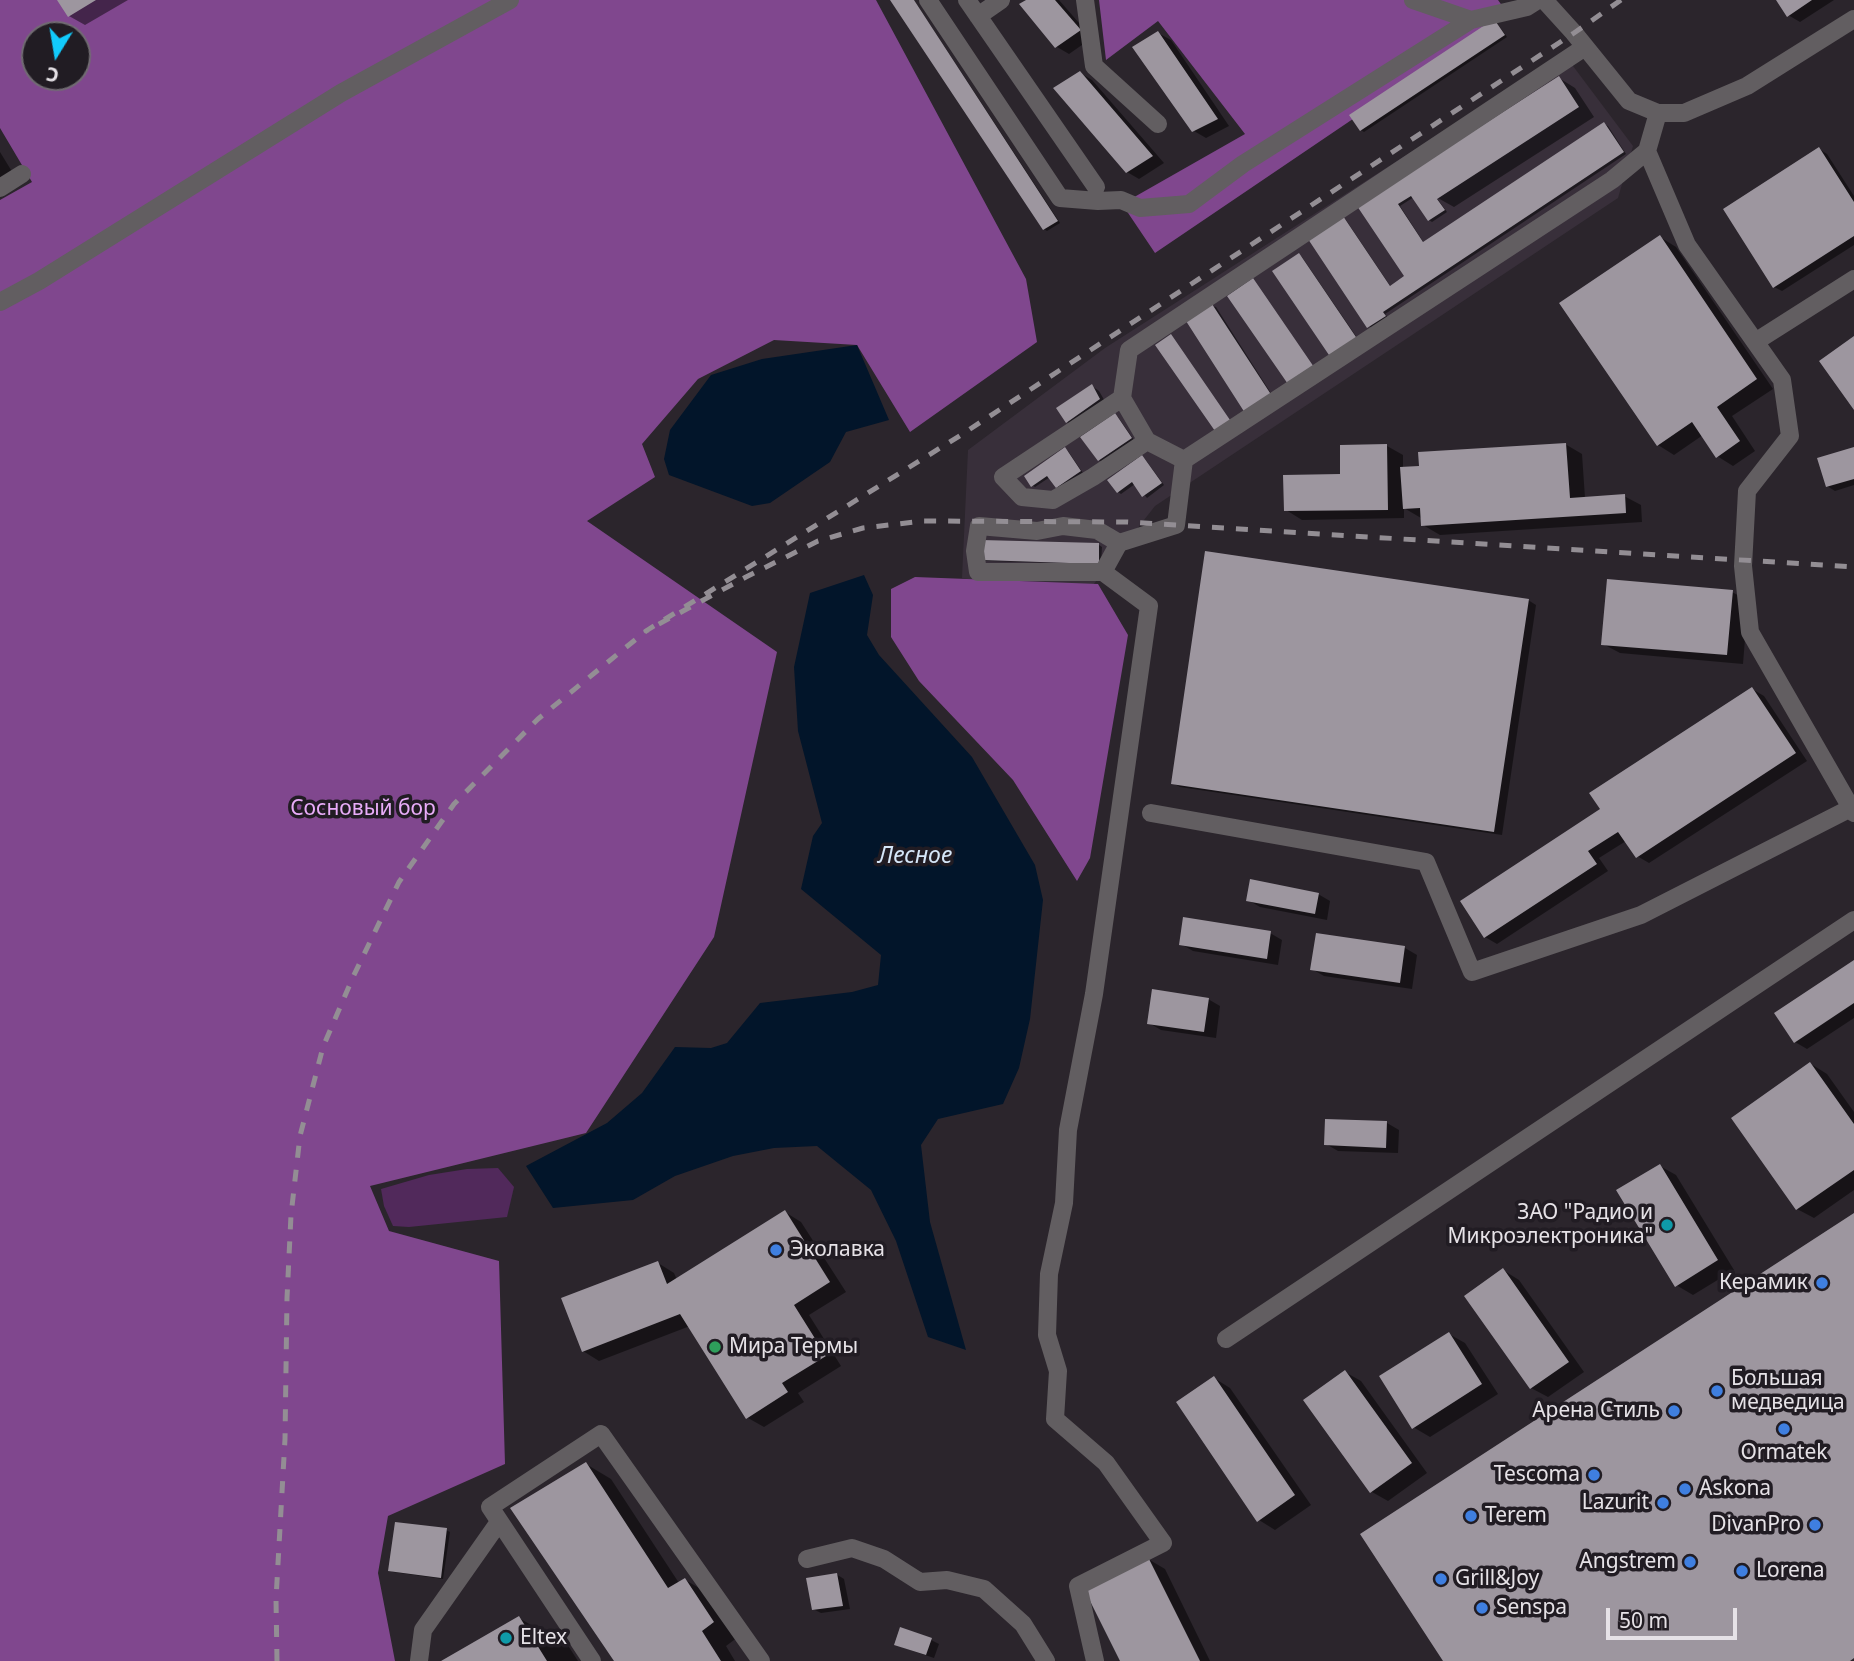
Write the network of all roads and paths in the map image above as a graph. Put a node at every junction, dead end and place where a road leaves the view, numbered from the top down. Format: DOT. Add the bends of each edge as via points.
graph roads {
  1 [pos="510,0"];
  2 [pos="928,0"];
  3 [pos="967,0"];
  4 [pos="1001,0"];
  5 [pos="1085,0"];
  6 [pos="1413,0"];
  7 [pos="1538,0"];
  8 [pos="1544,0"];
  9 [pos="978,16"];
  10 [pos="1854,19"];
  11 [pos="1471,20"];
  12 [pos="1585,47"];
  13 [pos="1658,113"];
  14 [pos="1158,124"];
  15 [pos="1647,150"];
  16 [pos="22,174"];
  17 [pos="1096,187"];
  18 [pos="0,188"];
  19 [pos="1854,279"];
  20 [pos="0,302"];
  21 [pos="1755,342"];
  22 [pos="1122,398"];
  23 [pos="1147,442"];
  24 [pos="1184,460"];
  25 [pos="1119,543"];
  26 [pos="1103,572"];
  27 [pos="1853,811"];
  28 [pos="1151,813"];
  29 [pos="1854,920"];
  30 [pos="1226,1339"];
  31 [pos="499,1522"];
  32 [pos="807,1559"];
  33 [pos="419,1661"];
  34 [pos="592,1661"];
  35 [pos="761,1661"];
  36 [pos="1046,1661"];
  37 [pos="1095,1661"];
  1 -- 20 [label="street" via="341,93"];
  2 -- 11 [label="street" via="1060,198 1121,200 1140,208 1189,204 1243,164"];
  3 -- 9 [label="street"];
  4 -- 9 [label="street"];
  5 -- 14 [label="street" via="1094,66"];
  6 -- 11 [label="street"];
  7 -- 11 [label="street"];
  8 -- 12 [label="street"];
  9 -- 17 [label="street"];
  10 -- 13 [label="street" via="1747,86 1684,113"];
  12 -- 13 [label="street" via="1629,101"];
  12 -- 22 [label="street" via="1129,350"];
  13 -- 15 [label="street"];
  15 -- 21 [label="street" via="1687,244"];
  15 -- 24 [label="street" via="1612,180"];
  16 -- 18 [label="street"];
  19 -- 21 [label="street"];
  21 -- 27 [label="street" via="1782,380 1790,436 1747,491 1743,566 1750,632"];
  22 -- 23 [label="street"];
  22 -- 23 [label="street" via="1003,477 1022,497 1053,500"];
  23 -- 24 [label="street"];
  24 -- 25 [label="street" via="1176,525"];
  25 -- 26 [label="street"];
  25 -- 26 [label="street" via="1097,530 1074,527 1037,531 979,526 978,572"];
  26 -- 37 [label="street" via="1149,607 1094,994 1068,1130 1064,1203 1049,1275 1047,1335 1058,1371 1055,1419 1107,1464 1163,1543 1078,1586"];
  27 -- 28 [label="street" via="1641,915 1472,972 1426,862"];
  29 -- 30 [label="street"];
  31 -- 33 [label="street" via="423,1630"];
  31 -- 34 [label="street"];
  31 -- 35 [label="street" via="490,1507 601,1434"];
  32 -- 36 [label="street" via="852,1548 884,1559 920,1582 947,1580 984,1589 1023,1624"];
}
